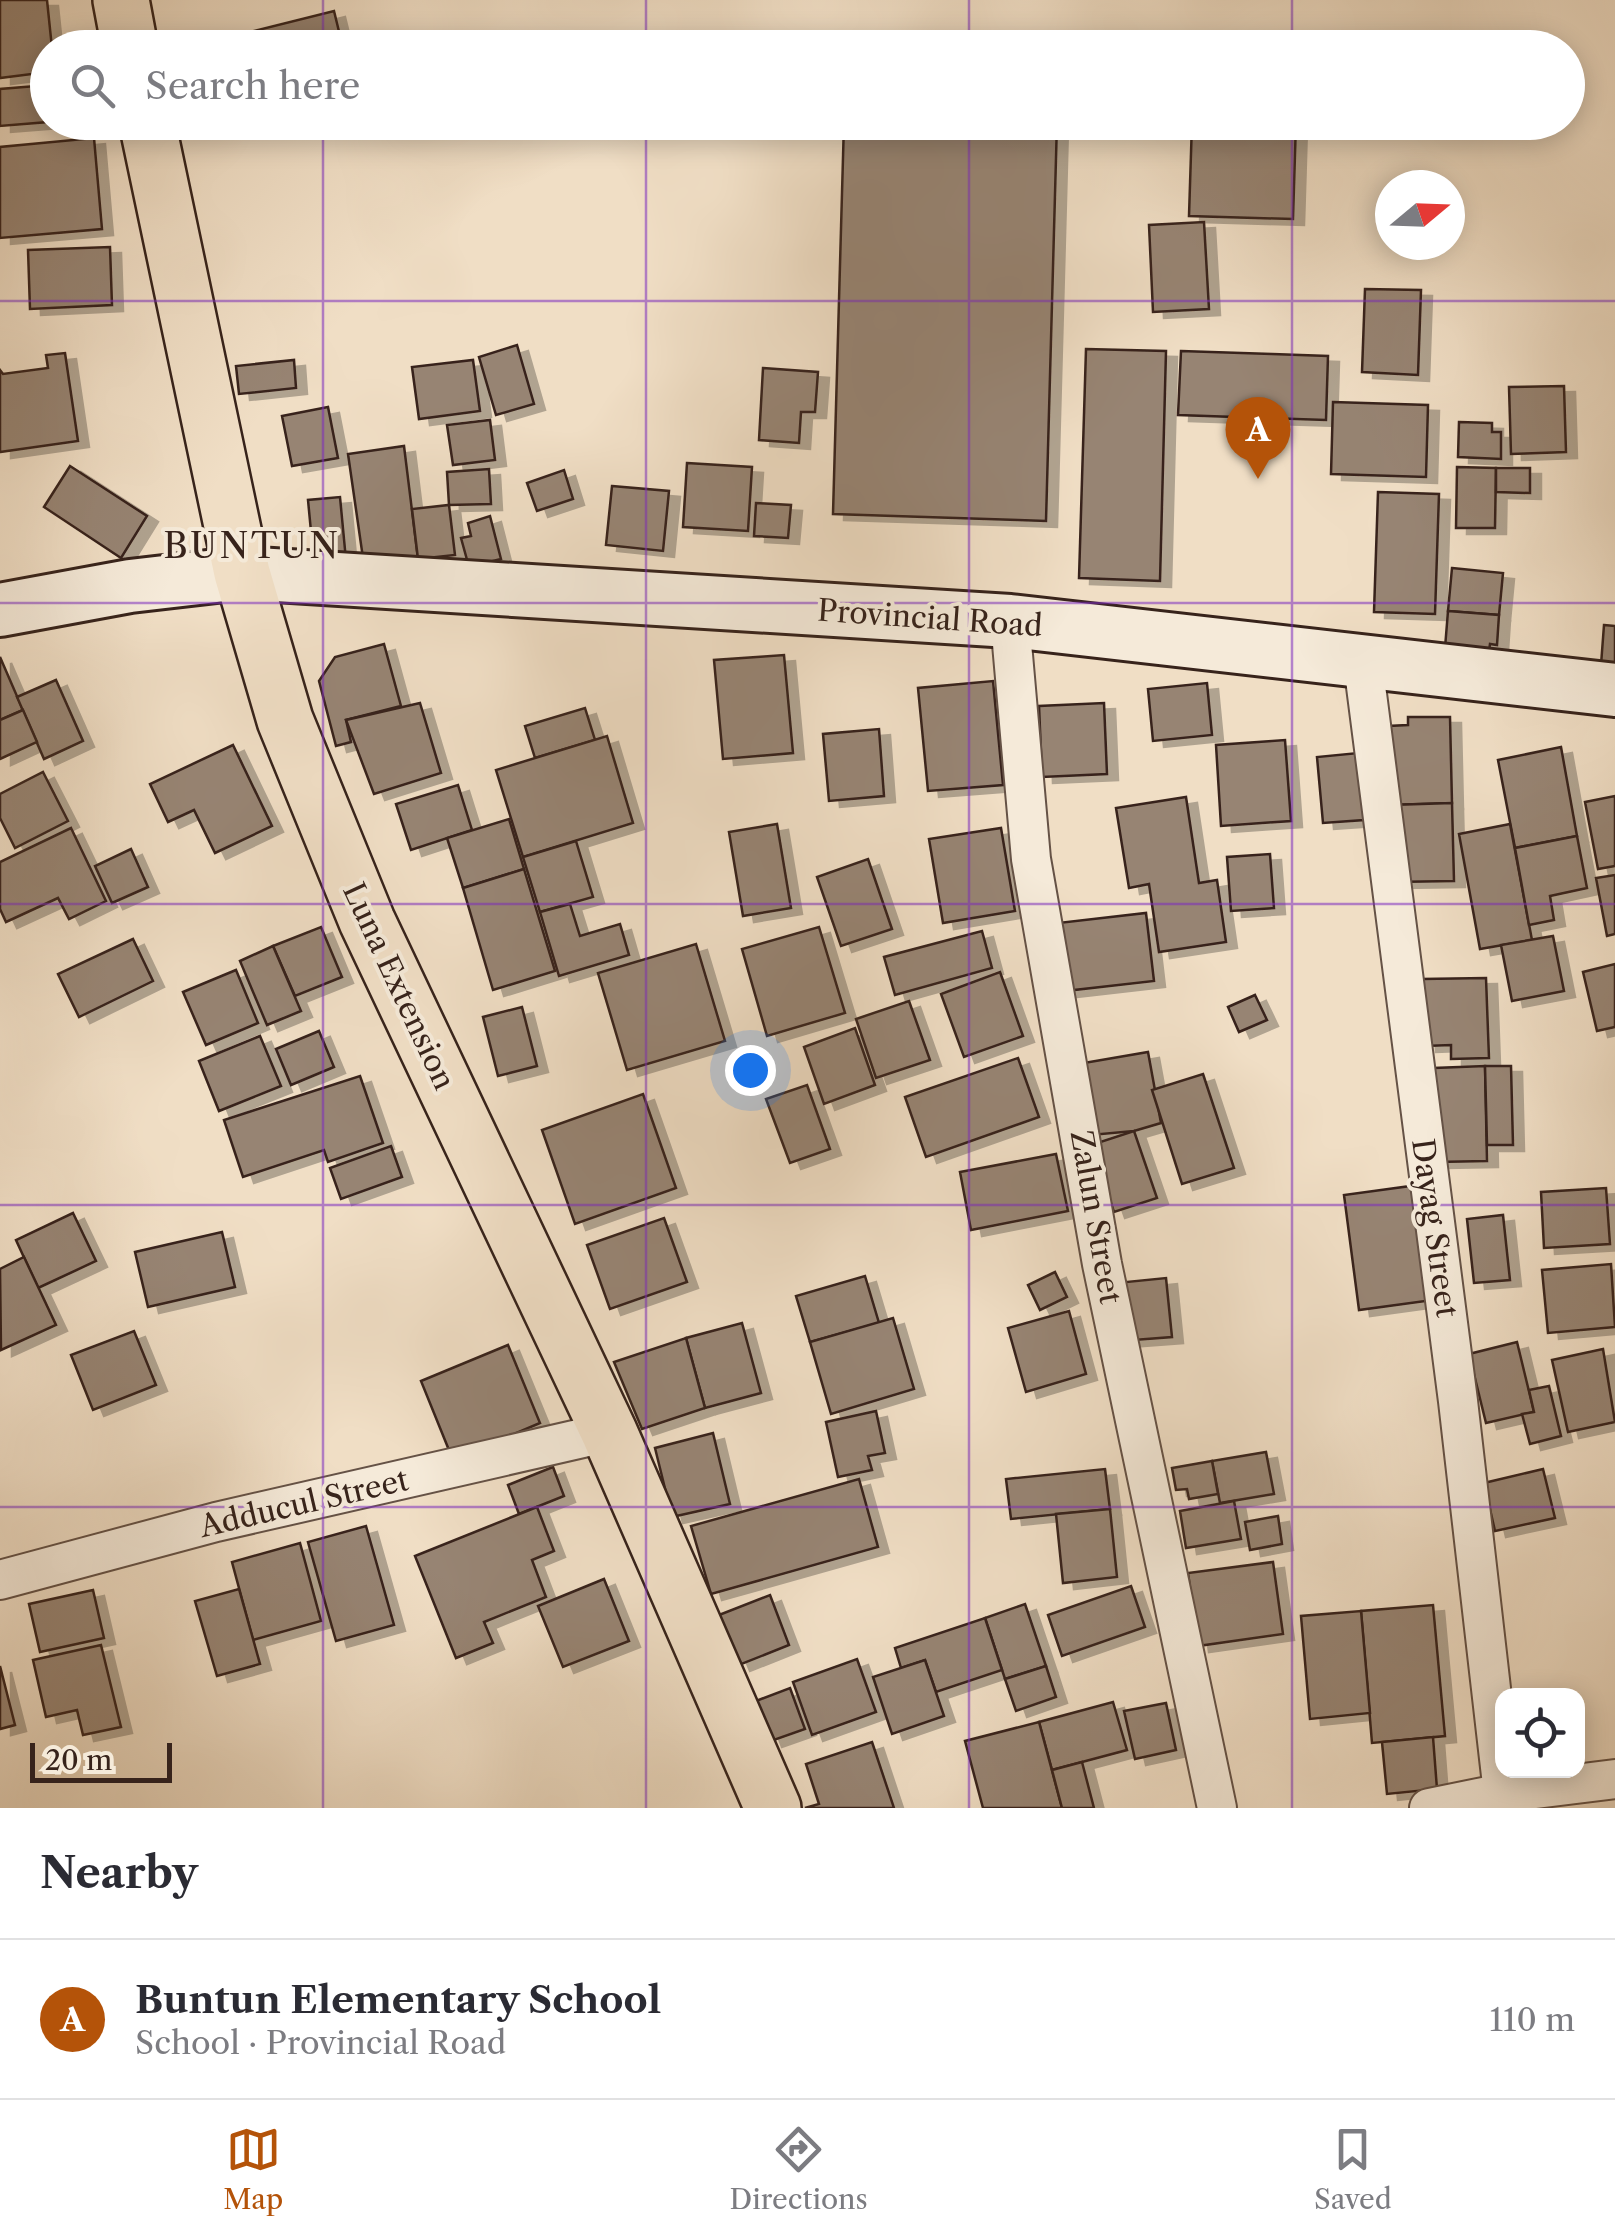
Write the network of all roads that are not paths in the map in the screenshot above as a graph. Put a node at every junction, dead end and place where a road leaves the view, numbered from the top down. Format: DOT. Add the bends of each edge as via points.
graph roads {
  1 [pos="120,0"];
  2 [pos="126,30"];
  3 [pos="150,140"];
  4 [pos="242,573"];
  5 [pos="0,610"];
  6 [pos="1010,621"];
  7 [pos="1363,663"];
  8 [pos="1615,690"];
  9 [pos="610,1432"];
  10 [pos="0,1580"];
  11 [pos="1615,1779"];
  12 [pos="1503,1793"];
  13 [pos="773,1808"];
  14 [pos="1217,1808"];
  15 [pos="1428,1808"];
  1 -- 2 [label="highway"];
  3 -- 4 [label="highway, Luna Extension"];
  4 -- 5 [label="main road, Provincial Road"];
  4 -- 6 [label="main road, Provincial Road"];
  4 -- 9 [label="highway, Luna Extension" via="285,720 367,922"];
  6 -- 7 [label="main road, Provincial Road"];
  6 -- 14 [label="street, Zalun Street" via="1031,858 1102,1264"];
  7 -- 8 [label="main road, Provincial Road"];
  7 -- 12 [label="street, Dayag Street"];
  9 -- 10 [label="street, Adducul Street" via="216,1522"];
  9 -- 13 [label="highway, Luna Extension"];
  11 -- 12 [label="street"];
  12 -- 15 [label="street"];
}
